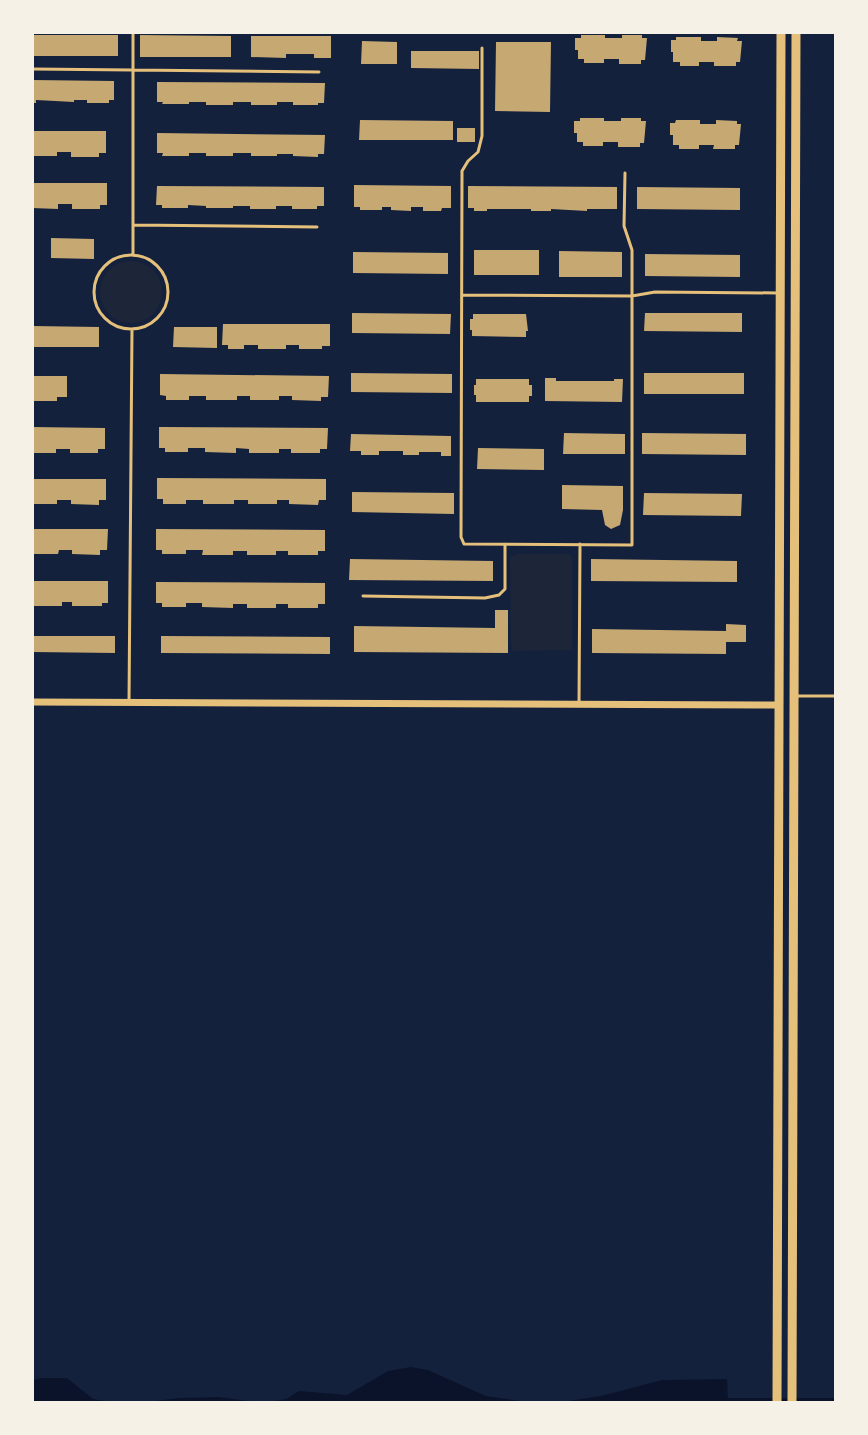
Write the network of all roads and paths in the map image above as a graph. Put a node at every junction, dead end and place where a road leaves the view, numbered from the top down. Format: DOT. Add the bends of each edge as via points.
graph roads {
  1 [pos="133,32"];
  2 [pos="781,32"];
  3 [pos="796,32"];
  4 [pos="482,48"];
  5 [pos="32,69"];
  6 [pos="133,70"];
  7 [pos="319,72"];
  8 [pos="625,173"];
  9 [pos="133,225"];
  10 [pos="317,227"];
  11 [pos="133,255"];
  12 [pos="780,293"];
  13 [pos="462,295"];
  14 [pos="632,296"];
  15 [pos="132,329"];
  16 [pos="505,544"];
  17 [pos="580,544"];
  18 [pos="363,596"];
  19 [pos="793,696"];
  20 [pos="836,696"];
  21 [pos="32,702"];
  22 [pos="129,702"];
  23 [pos="579,704"];
  24 [pos="779,705"];
  25 [pos="777,1403"];
  26 [pos="792,1403"];
  1 -- 6 [label="lane"];
  2 -- 12 [label="main road"];
  3 -- 19 [label="main road"];
  4 -- 13 [label="lane" via="482,136 478,152 462,171"];
  5 -- 6 [label="lane"];
  6 -- 7 [label="lane"];
  6 -- 9 [label="lane"];
  8 -- 14 [label="lane" via="624,226 632,250"];
  9 -- 10 [label="lane"];
  9 -- 11 [label="lane"];
  11 -- 15 [label="lane" via="160,269 168,292 161,315"];
  11 -- 15 [label="lane" via="105,266 93,296 105,319"];
  12 -- 14 [label="lane"];
  12 -- 24 [label="main road"];
  13 -- 14 [label="lane"];
  13 -- 16 [label="lane" via="461,537 464,544"];
  14 -- 17 [label="lane" via="632,545"];
  15 -- 22 [label="lane"];
  16 -- 17 [label="lane"];
  16 -- 18 [label="lane" via="505,589 499,595"];
  17 -- 23 [label="lane"];
  19 -- 20 [label="lane"];
  19 -- 26 [label="main road"];
  21 -- 22 [label="street"];
  22 -- 23 [label="street"];
  23 -- 24 [label="street"];
  24 -- 25 [label="main road"];
}
